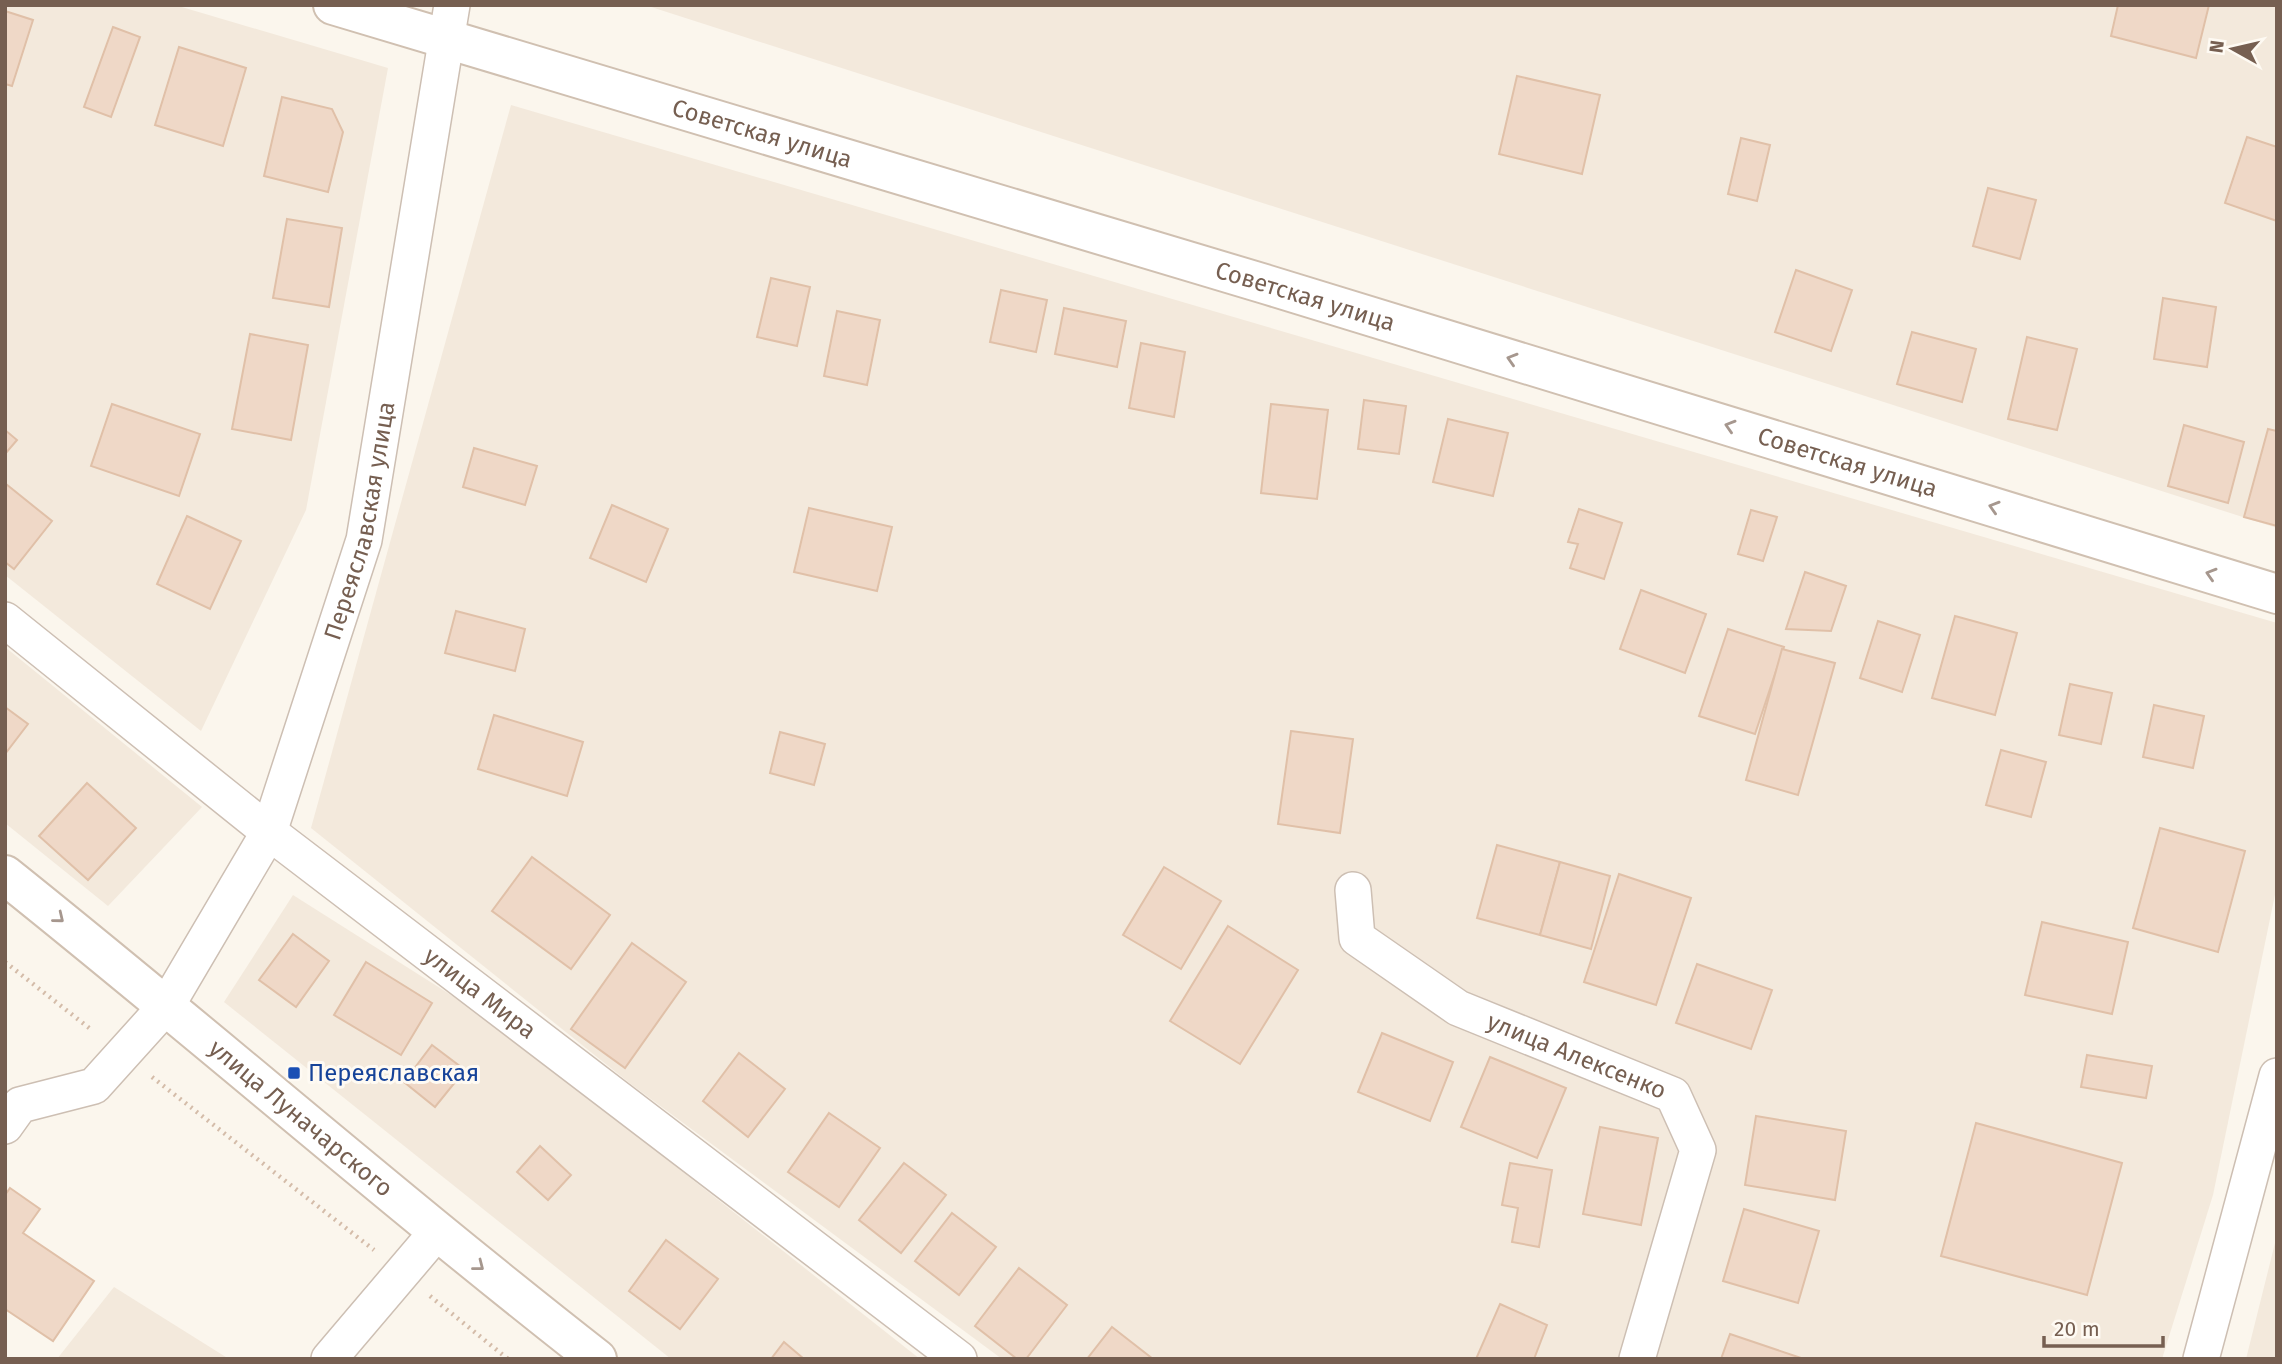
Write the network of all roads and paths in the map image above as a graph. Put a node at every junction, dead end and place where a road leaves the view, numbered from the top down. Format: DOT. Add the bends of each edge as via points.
graph roads {
  1 [pos="333,5"];
  2 [pos="449,22"];
  3 [pos="2277,593"];
  4 [pos="5,620"];
  5 [pos="269,832"];
  6 [pos="5,875"];
  7 [pos="1353,890"];
  8 [pos="5,962"];
  9 [pos="167,1004"];
  10 [pos="123,1053"];
  11 [pos="2277,1076"];
  12 [pos="5,1126"];
  13 [pos="436,1233"];
  14 [pos="401,1274"];
  15 [pos="329,1359"];
  16 [pos="508,1359"];
  17 [pos="597,1359"];
  18 [pos="959,1359"];
  19 [pos="1637,1359"];
  20 [pos="2201,1359"];
  1 -- 2 [label="main road, Советская улица"];
  3 -- 2 [label="main road, Советская улица, one-way" via="1242,277"];
  2 -- 5 [label="street, Переяславская улица" via="364,540"];
  4 -- 5 [label="street, улица Мира"];
  5 -- 9 [label="street, Переяславская улица"];
  5 -- 18 [label="street, улица Мира"];
  6 -- 9 [label="main road, улица Луначарского, one-way"];
  7 -- 19 [label="street, улица Алексенко" via="1357,938 1458,1008 1673,1095 1698,1150"];
  8 -- 10 [label="path"];
  9 -- 10 [label="street, Переяславская улица"];
  9 -- 13 [label="main road, улица Луначарского"];
  10 -- 12 [label="street, Переяславская улица" via="94,1086 20,1105"];
  10 -- 14 [label="path"];
  11 -- 20 [label="street"];
  13 -- 14 [label="street"];
  13 -- 17 [label="main road, улица Луначарского, one-way"];
  14 -- 15 [label="street"];
  14 -- 16 [label="path"];
}
